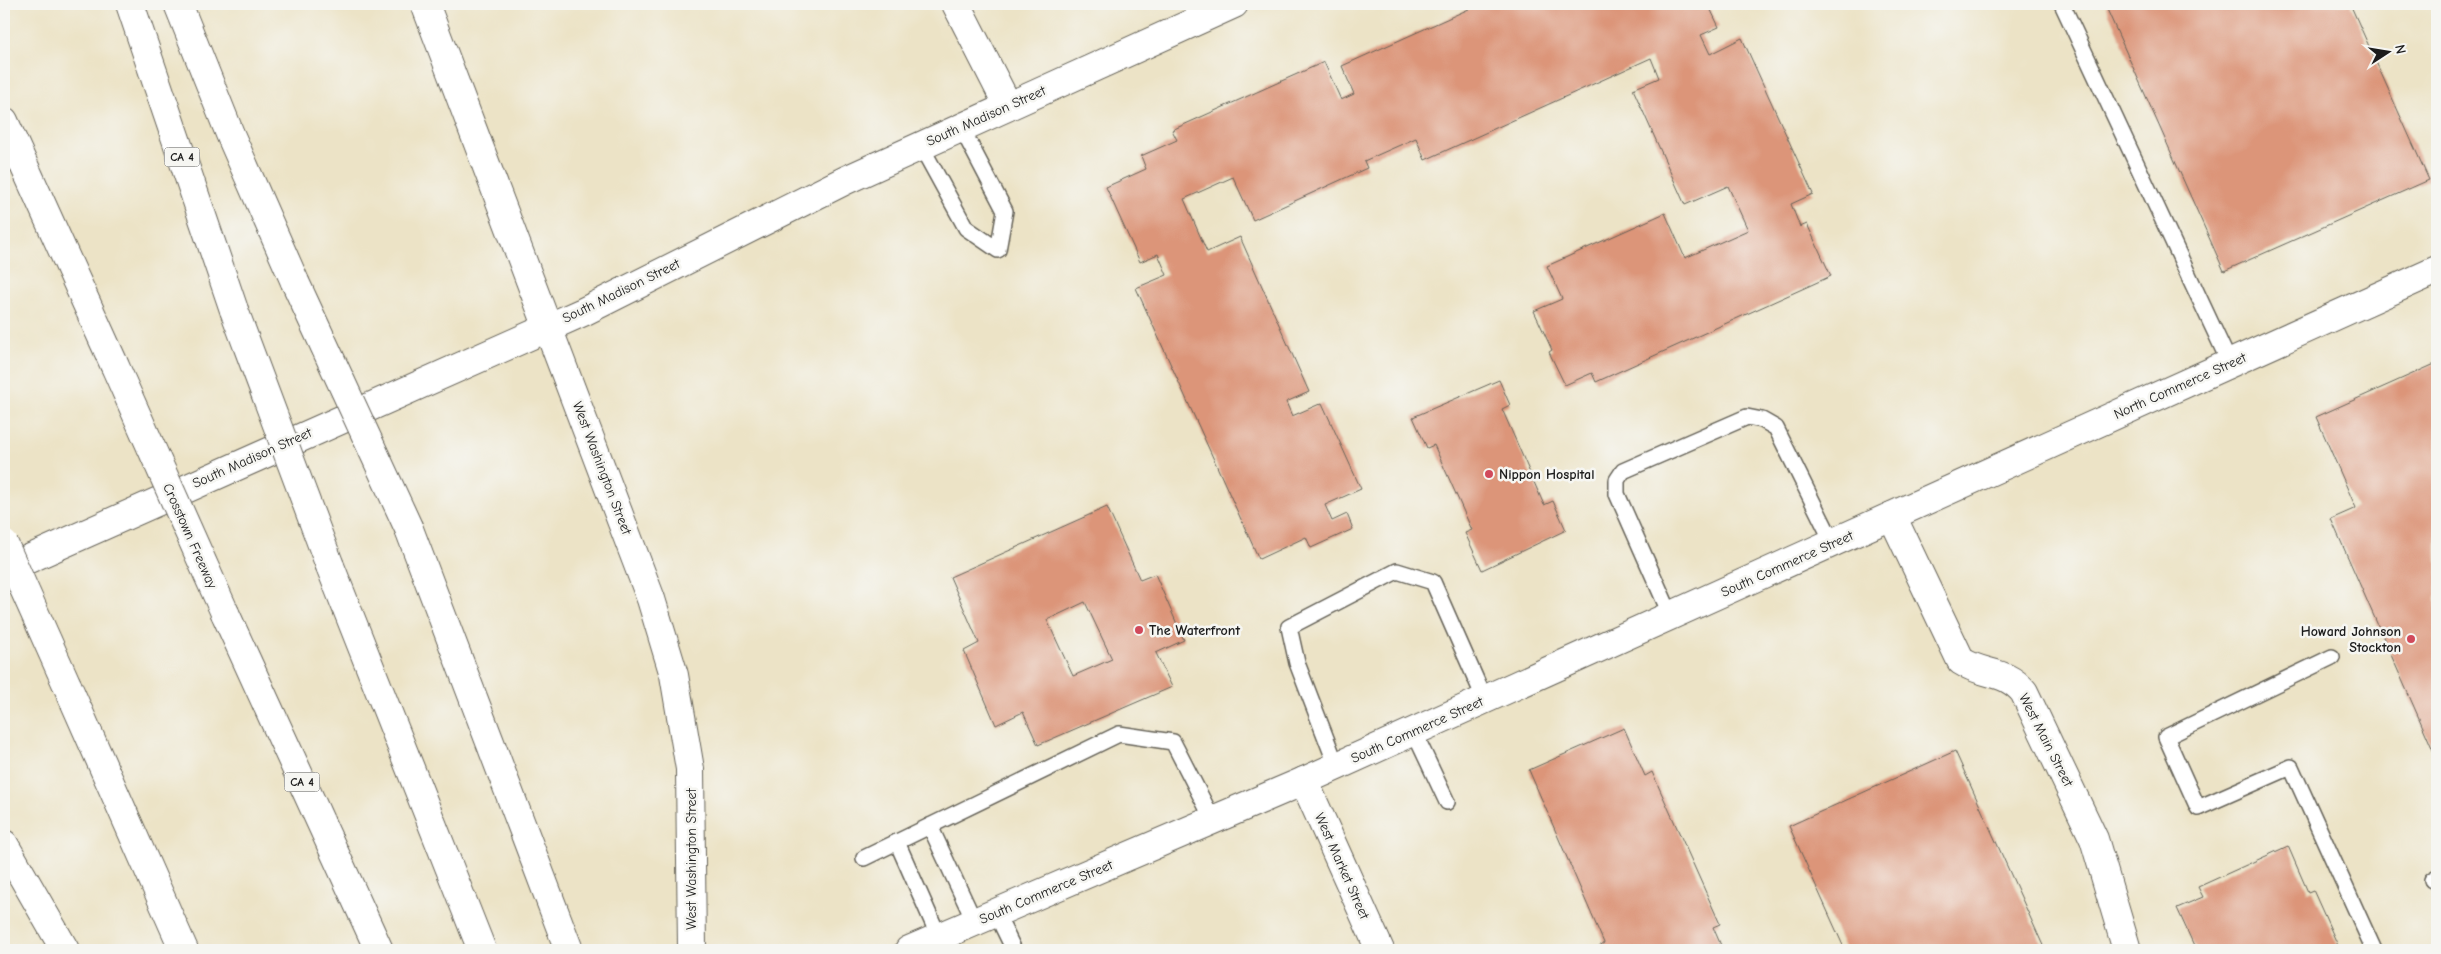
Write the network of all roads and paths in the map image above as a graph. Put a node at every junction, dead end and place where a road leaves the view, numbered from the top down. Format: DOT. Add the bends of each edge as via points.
graph roads {
  1 [pos="130,4"];
  2 [pos="178,4"];
  3 [pos="425,4"];
  4 [pos="956,4"];
  5 [pos="1234,4"];
  6 [pos="2062,4"];
  7 [pos="1008,106"];
  8 [pos="4,121"];
  9 [pos="962,127"];
  10 [pos="921,146"];
  11 [pos="2437,270"];
  12 [pos="548,326"];
  13 [pos="2230,364"];
  14 [pos="1923,502"];
  15 [pos="1892,516"];
  16 [pos="1833,543"];
  17 [pos="4,544"];
  18 [pos="4,570"];
  19 [pos="1671,616"];
  20 [pos="2332,657"];
  21 [pos="1484,700"];
  22 [pos="1414,732"];
  23 [pos="1337,767"];
  24 [pos="1304,781"];
  25 [pos="1447,802"];
  26 [pos="1213,820"];
  27 [pos="930,826"];
  28 [pos="897,842"];
  29 [pos="4,844"];
  30 [pos="864,858"];
  31 [pos="986,918"];
  32 [pos="938,937"];
  33 [pos="65,950"];
  34 [pos="184,950"];
  35 [pos="379,950"];
  36 [pos="482,950"];
  37 [pos="569,950"];
  38 [pos="692,950"];
  39 [pos="909,950"];
  40 [pos="1014,950"];
  41 [pos="1380,950"];
  42 [pos="2128,950"];
  43 [pos="2374,950"];
  1 -- 36 [label="main road, CA 4, bridge" via="234,310 330,566"];
  2 -- 37 [label="main road, bridge" via="230,134 409,529"];
  3 -- 12 [label="main road, West Washington Street"];
  4 -- 7 [label="main road"];
  5 -- 7 [label="main road, South Madison Street"];
  6 -- 13 [label="lane"];
  7 -- 9 [label="main road, South Madison Street"];
  8 -- 35 [label="main road, Crosstown Freeway / CA 4, bridge"];
  9 -- 10 [label="main road, South Madison Street"];
  9 -- 10 [label="lane" via="1005,211 998,250 966,228"];
  10 -- 12 [label="main road, South Madison Street" via="846,180 583,312"];
  11 -- 13 [label="main road, North Commerce Street"];
  12 -- 18 [label="main road, South Madison Street"];
  12 -- 38 [label="main road, West Washington Street" via="651,599 674,675 690,769"];
  13 -- 14 [label="main road, North Commerce Street"];
  14 -- 15 [label="main road, South Commerce Street"];
  15 -- 16 [label="main road, South Commerce Street"];
  15 -- 42 [label="main road, West Main Street" via="1961,661 1970,668 2014,681 2024,692 2094,839"];
  16 -- 19 [label="main road, South Commerce Street"];
  16 -- 19 [label="lane" via="1776,428 1762,420 1747,417 1623,472 1616,480 1617,494"];
  17 -- 34 [label="main road, bridge"];
  19 -- 21 [label="main road, South Commerce Street"];
  20 -- 43 [label="lane" via="2166,737 2198,808 2291,768"];
  21 -- 22 [label="main road, South Commerce Street"];
  21 -- 23 [label="lane" via="1433,582 1397,571 1289,627 1297,663"];
  22 -- 23 [label="main road, South Commerce Street"];
  22 -- 25 [label="lane"];
  23 -- 24 [label="main road, South Commerce Street"];
  24 -- 26 [label="main road, South Commerce Street"];
  24 -- 41 [label="main road, West Market Street"];
  26 -- 27 [label="lane" via="1172,742 1119,734"];
  26 -- 31 [label="main road, South Commerce Street"];
  27 -- 28 [label="lane"];
  27 -- 31 [label="lane"];
  28 -- 30 [label="lane"];
  28 -- 32 [label="lane"];
  29 -- 33 [label="main road"];
  31 -- 32 [label="main road, South Commerce Street"];
  31 -- 40 [label="lane"];
  32 -- 39 [label="main road, South Commerce Street"];
}
